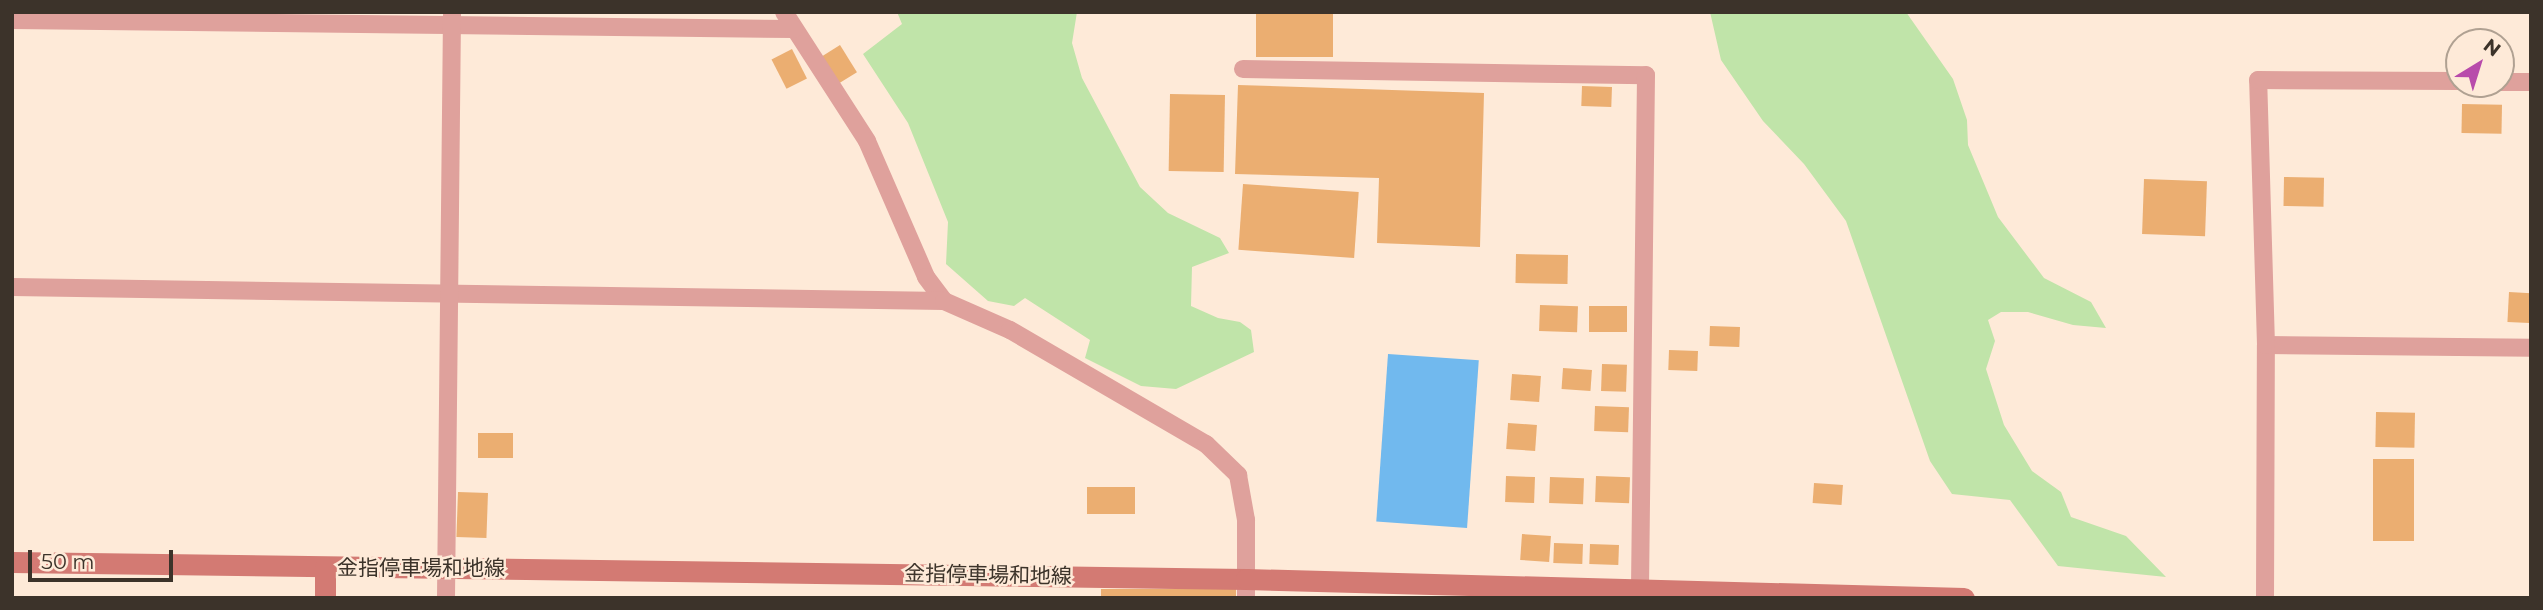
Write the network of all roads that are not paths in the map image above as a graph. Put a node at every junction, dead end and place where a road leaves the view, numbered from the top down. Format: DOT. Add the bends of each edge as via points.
graph roads {
  1 [pos="784,12"];
  2 [pos="452,18"];
  3 [pos="12,20"];
  4 [pos="794,29"];
  5 [pos="1242,69"];
  6 [pos="2445,81"];
  7 [pos="12,287"];
  8 [pos="446,292"];
  9 [pos="944,301"];
  10 [pos="2266,345"];
  11 [pos="2531,348"];
  12 [pos="12,562"];
  13 [pos="325,567"];
  14 [pos="446,567"];
  15 [pos="1246,588"];
  16 [pos="1640,590"];
  17 [pos="1786,596"];
  18 [pos="325,598"];
  19 [pos="446,598"];
  20 [pos="1964,598"];
  21 [pos="2265,598"];
  1 -- 4 [label="street"];
  2 -- 3 [label="street"];
  2 -- 4 [label="street"];
  2 -- 8 [label="street"];
  4 -- 9 [label="street" via="867,141 926,277"];
  5 -- 16 [label="street" via="1646,75"];
  6 -- 10 [label="street" via="2258,80"];
  7 -- 8 [label="street"];
  8 -- 9 [label="street"];
  8 -- 14 [label="street"];
  9 -- 15 [label="street" via="1010,330 1206,444 1238,475 1246,520"];
  10 -- 11 [label="street"];
  10 -- 21 [label="street"];
  12 -- 13 [label="main road, 金指停車場和地線"];
  13 -- 14 [label="main road, 金指停車場和地線"];
  13 -- 18 [label="main road"];
  14 -- 15 [label="main road, 金指停車場和地線"];
  14 -- 19 [label="street"];
  15 -- 16 [label="main road, 金指停車場和地線"];
  16 -- 17 [label="main road, 金指停車場和地線"];
  17 -- 20 [label="main road, 金指停車場和地線"];
}
